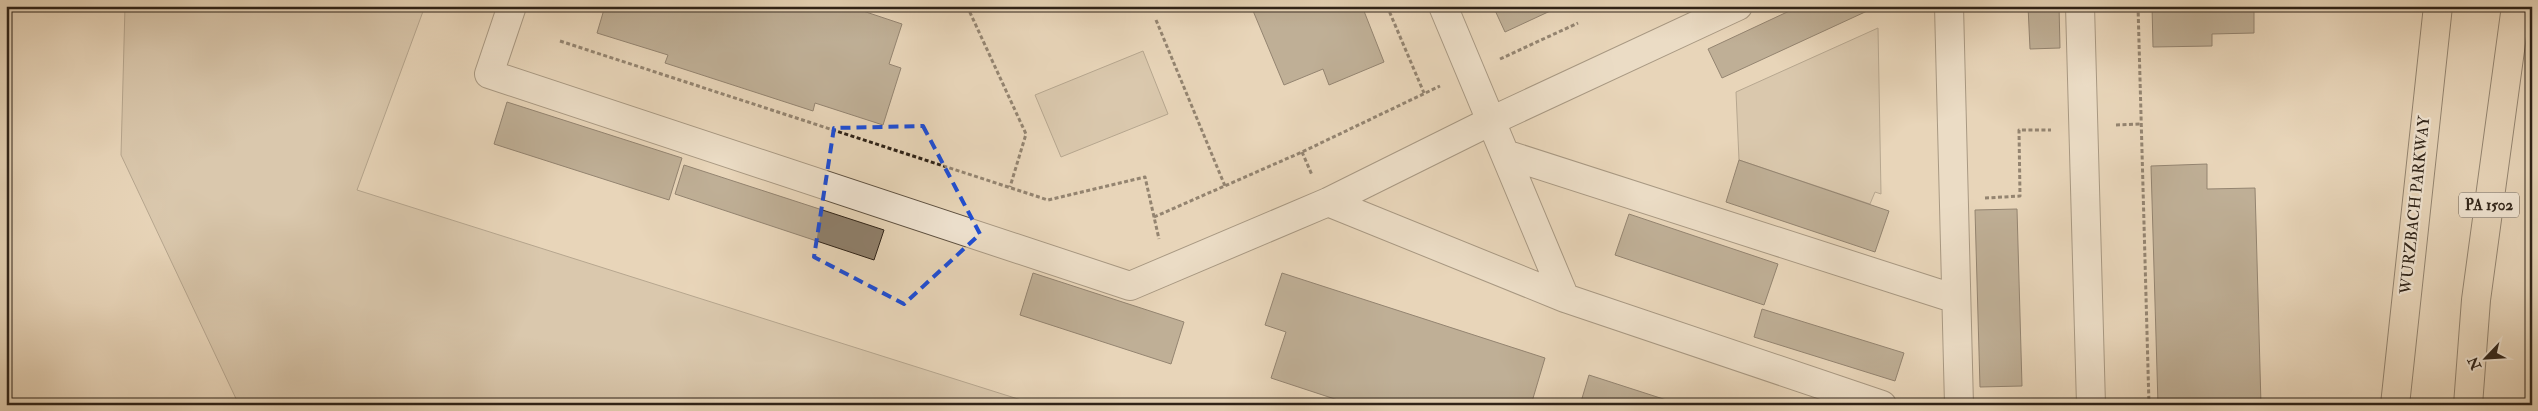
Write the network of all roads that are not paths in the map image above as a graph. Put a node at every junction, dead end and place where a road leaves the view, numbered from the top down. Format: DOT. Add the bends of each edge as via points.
graph roads {
  1 [pos="512,6"];
  2 [pos="1443,6"];
  3 [pos="1738,6"];
  4 [pos="1949,6"];
  5 [pos="2080,6"];
  6 [pos="2438,6"];
  7 [pos="2516,6"];
  8 [pos="1491,121"];
  9 [pos="1505,154"];
  10 [pos="1321,191"];
  11 [pos="1565,298"];
  12 [pos="1956,299"];
  13 [pos="1882,405"];
  14 [pos="1959,405"];
  15 [pos="2091,405"];
  16 [pos="2395,405"];
  17 [pos="2468,405"];
  1 -- 10 [label="lane" via="488,74 1130,286"];
  2 -- 8 [label="lane"];
  3 -- 8 [label="lane"];
  4 -- 12 [label="lane"];
  5 -- 15 [label="lane"];
  6 -- 16 [label="highway, WURZBACH PARKWAY"];
  7 -- 17 [label="highway, PA 1502" via="2476,300"];
  8 -- 9 [label="lane"];
  8 -- 10 [label="lane"];
  9 -- 11 [label="lane"];
  9 -- 12 [label="lane"];
  10 -- 11 [label="lane"];
  11 -- 13 [label="lane"];
  12 -- 14 [label="lane"];
}
